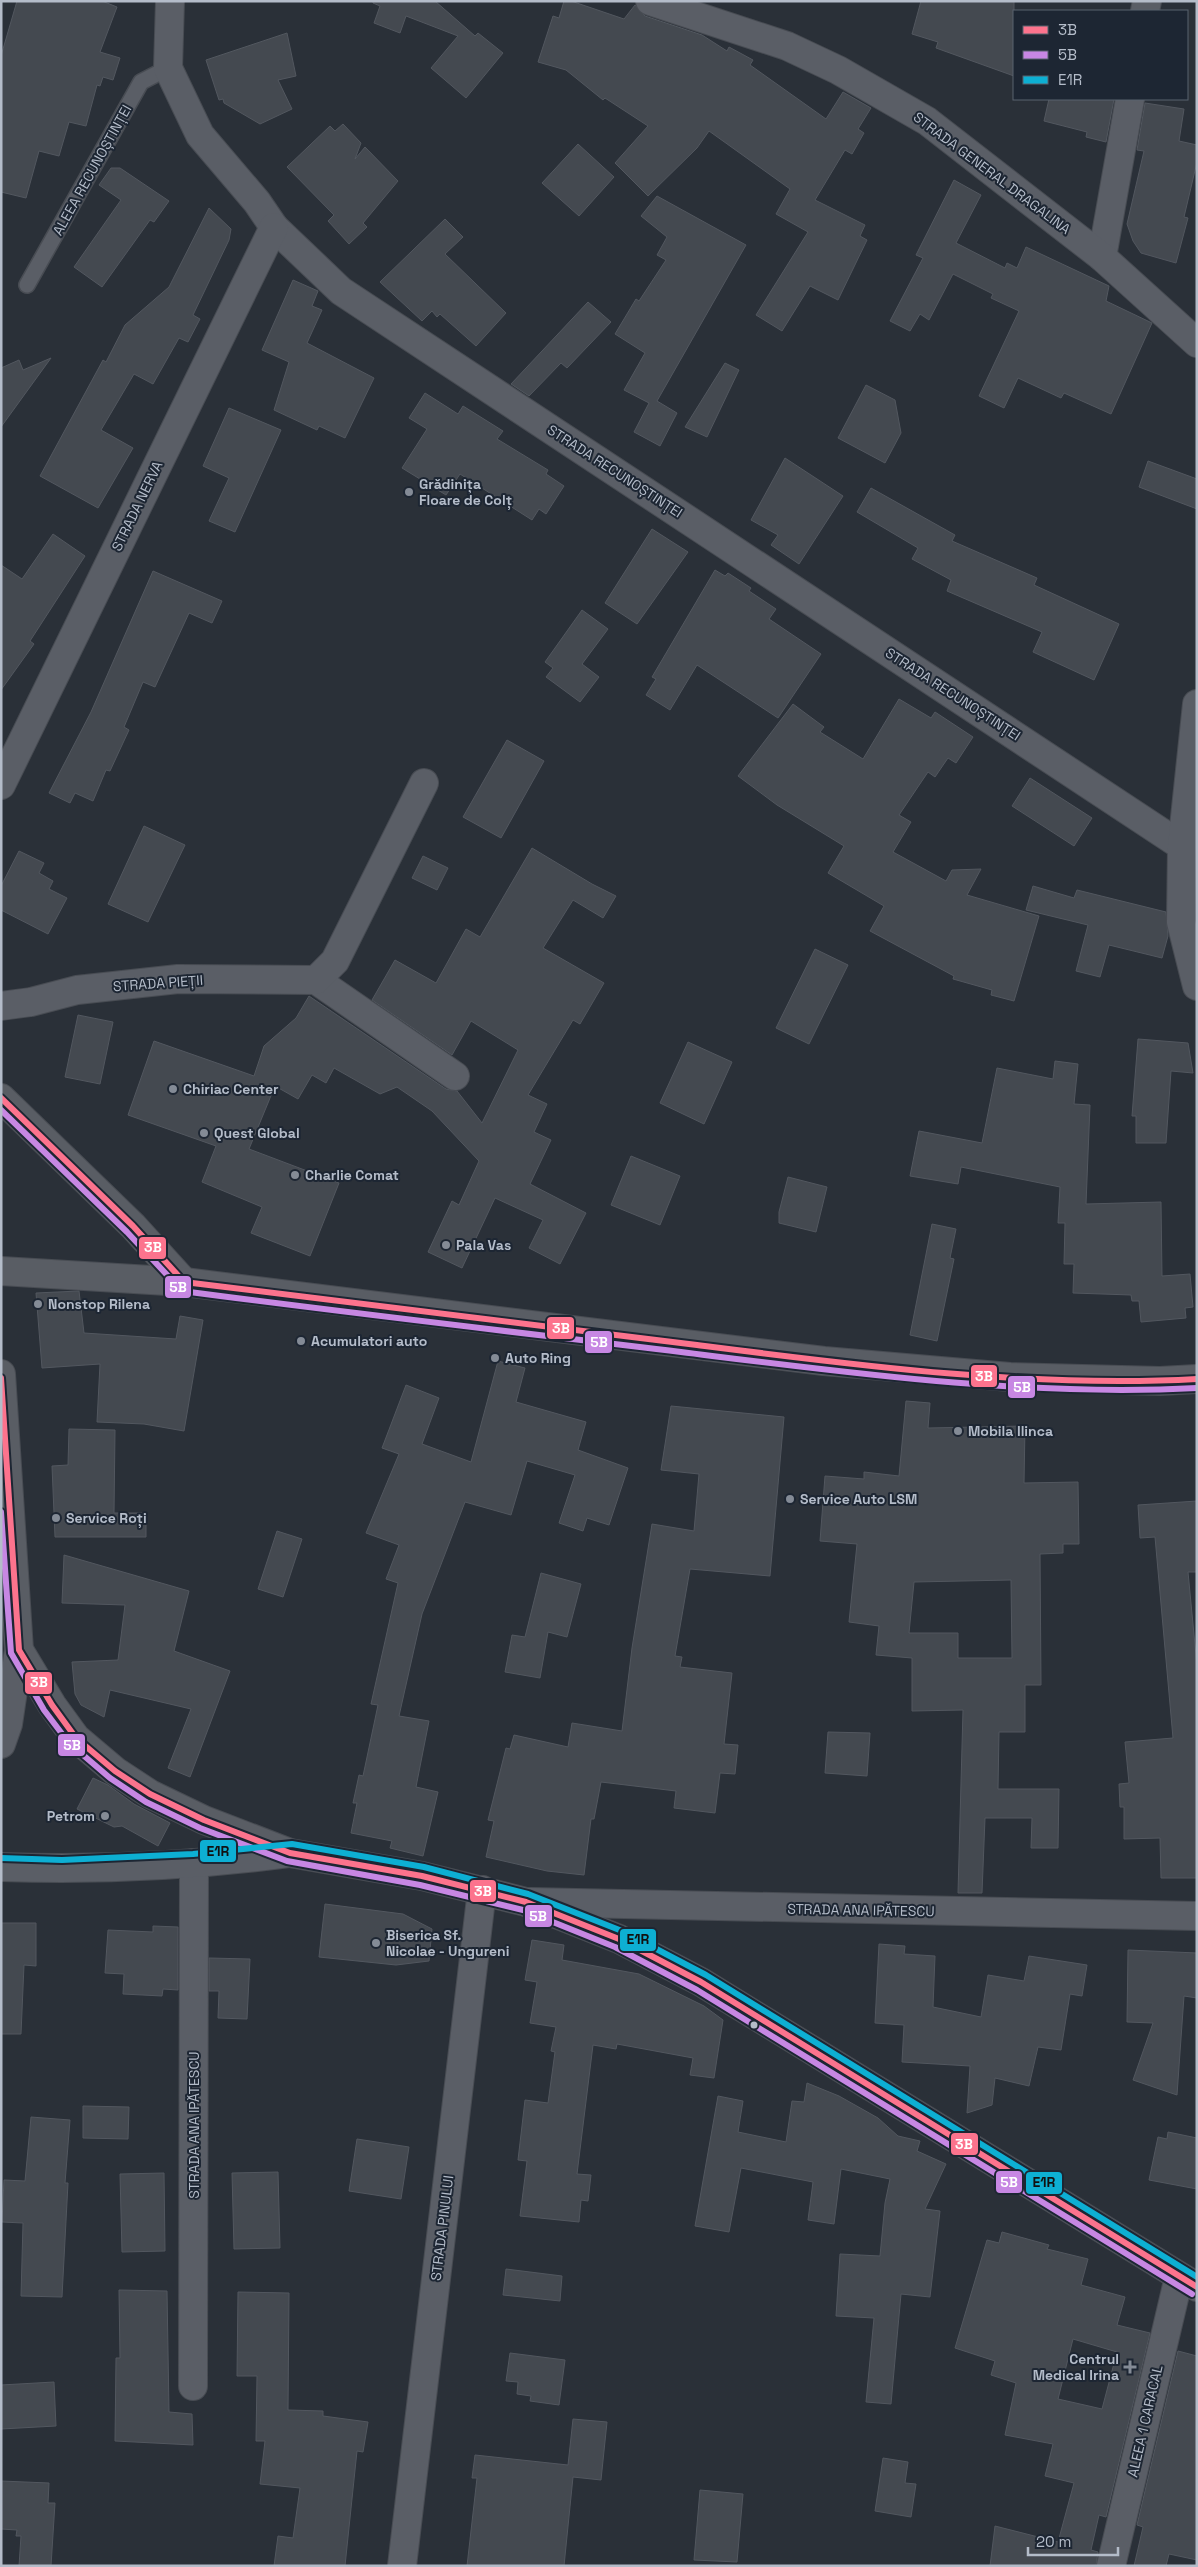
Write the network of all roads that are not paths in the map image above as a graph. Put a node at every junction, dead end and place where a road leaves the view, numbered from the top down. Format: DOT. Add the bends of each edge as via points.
graph roads {
  1 [pos="170,1"];
  2 [pos="650,1"];
  3 [pos="168,68"];
  4 [pos="1130,100"];
  5 [pos="274,227"];
  6 [pos="1102,257"];
  7 [pos="27,285"];
  8 [pos="1197,343"];
  9 [pos="1197,704"];
  10 [pos="424,783"];
  11 [pos="1,785"];
  12 [pos="1182,846"];
  13 [pos="316,980"];
  14 [pos="1197,986"];
  15 [pos="1,1006"];
  16 [pos="454,1076"];
  17 [pos="1,1098"];
  18 [pos="1,1271"];
  19 [pos="184,1282"];
  20 [pos="1,1374"];
  21 [pos="1197,1379"];
  22 [pos="19,1650"];
  23 [pos="1,1744"];
  24 [pos="290,1853"];
  25 [pos="194,1863"];
  26 [pos="1,1868"];
  27 [pos="482,1890"];
  28 [pos="526,1902"];
  29 [pos="1197,1916"];
  30 [pos="1188,2282"];
  31 [pos="192,2386"];
  32 [pos="402,2566"];
  33 [pos="1111,2566"];
  1 -- 3 [label="street, STRADA RECUNOȘTINȚEI"];
  2 -- 6 [label="street, STRADA GENERAL DRAGALINA" via="787,46 838,70 927,121"];
  3 -- 5 [label="street, STRADA RECUNOȘTINȚEI" via="200,135"];
  3 -- 7 [label="lane, ALEEA RECUNOȘTINȚEI" via="141,82"];
  4 -- 6 [label="street"];
  5 -- 11 [label="street, STRADA NERVA"];
  5 -- 12 [label="street, STRADA RECUNOȘTINȚEI" via="341,291"];
  6 -- 8 [label="street, STRADA GENERAL DRAGALINA"];
  9 -- 12 [label="street"];
  10 -- 13 [label="street" via="335,961"];
  12 -- 14 [label="street" via="1181,922"];
  13 -- 15 [label="street, STRADA PIEȚII" via="178,979 78,990"];
  13 -- 16 [label="street"];
  17 -- 19 [label="main road" via="133,1226"];
  18 -- 19 [label="main road"];
  19 -- 21 [label="main road" via="824,1361 1010,1377"];
  20 -- 22 [label="main road"];
  22 -- 23 [label="street" via="8,1724"];
  22 -- 24 [label="main road" via="76,1738 115,1771 150,1794 204,1820"];
  24 -- 25 [label="street"];
  24 -- 27 [label="main road"];
  25 -- 26 [label="street" via="62,1869"];
  25 -- 31 [label="street, STRADA ANA IPĂTESCU"];
  27 -- 28 [label="main road"];
  27 -- 32 [label="street, STRADA PINULUI"];
  28 -- 29 [label="street, STRADA ANA IPĂTESCU"];
  28 -- 30 [label="main road" via="619,1939 701,1982"];
  30 -- 33 [label="street, ALEEA 1 CARACAL"];
}
